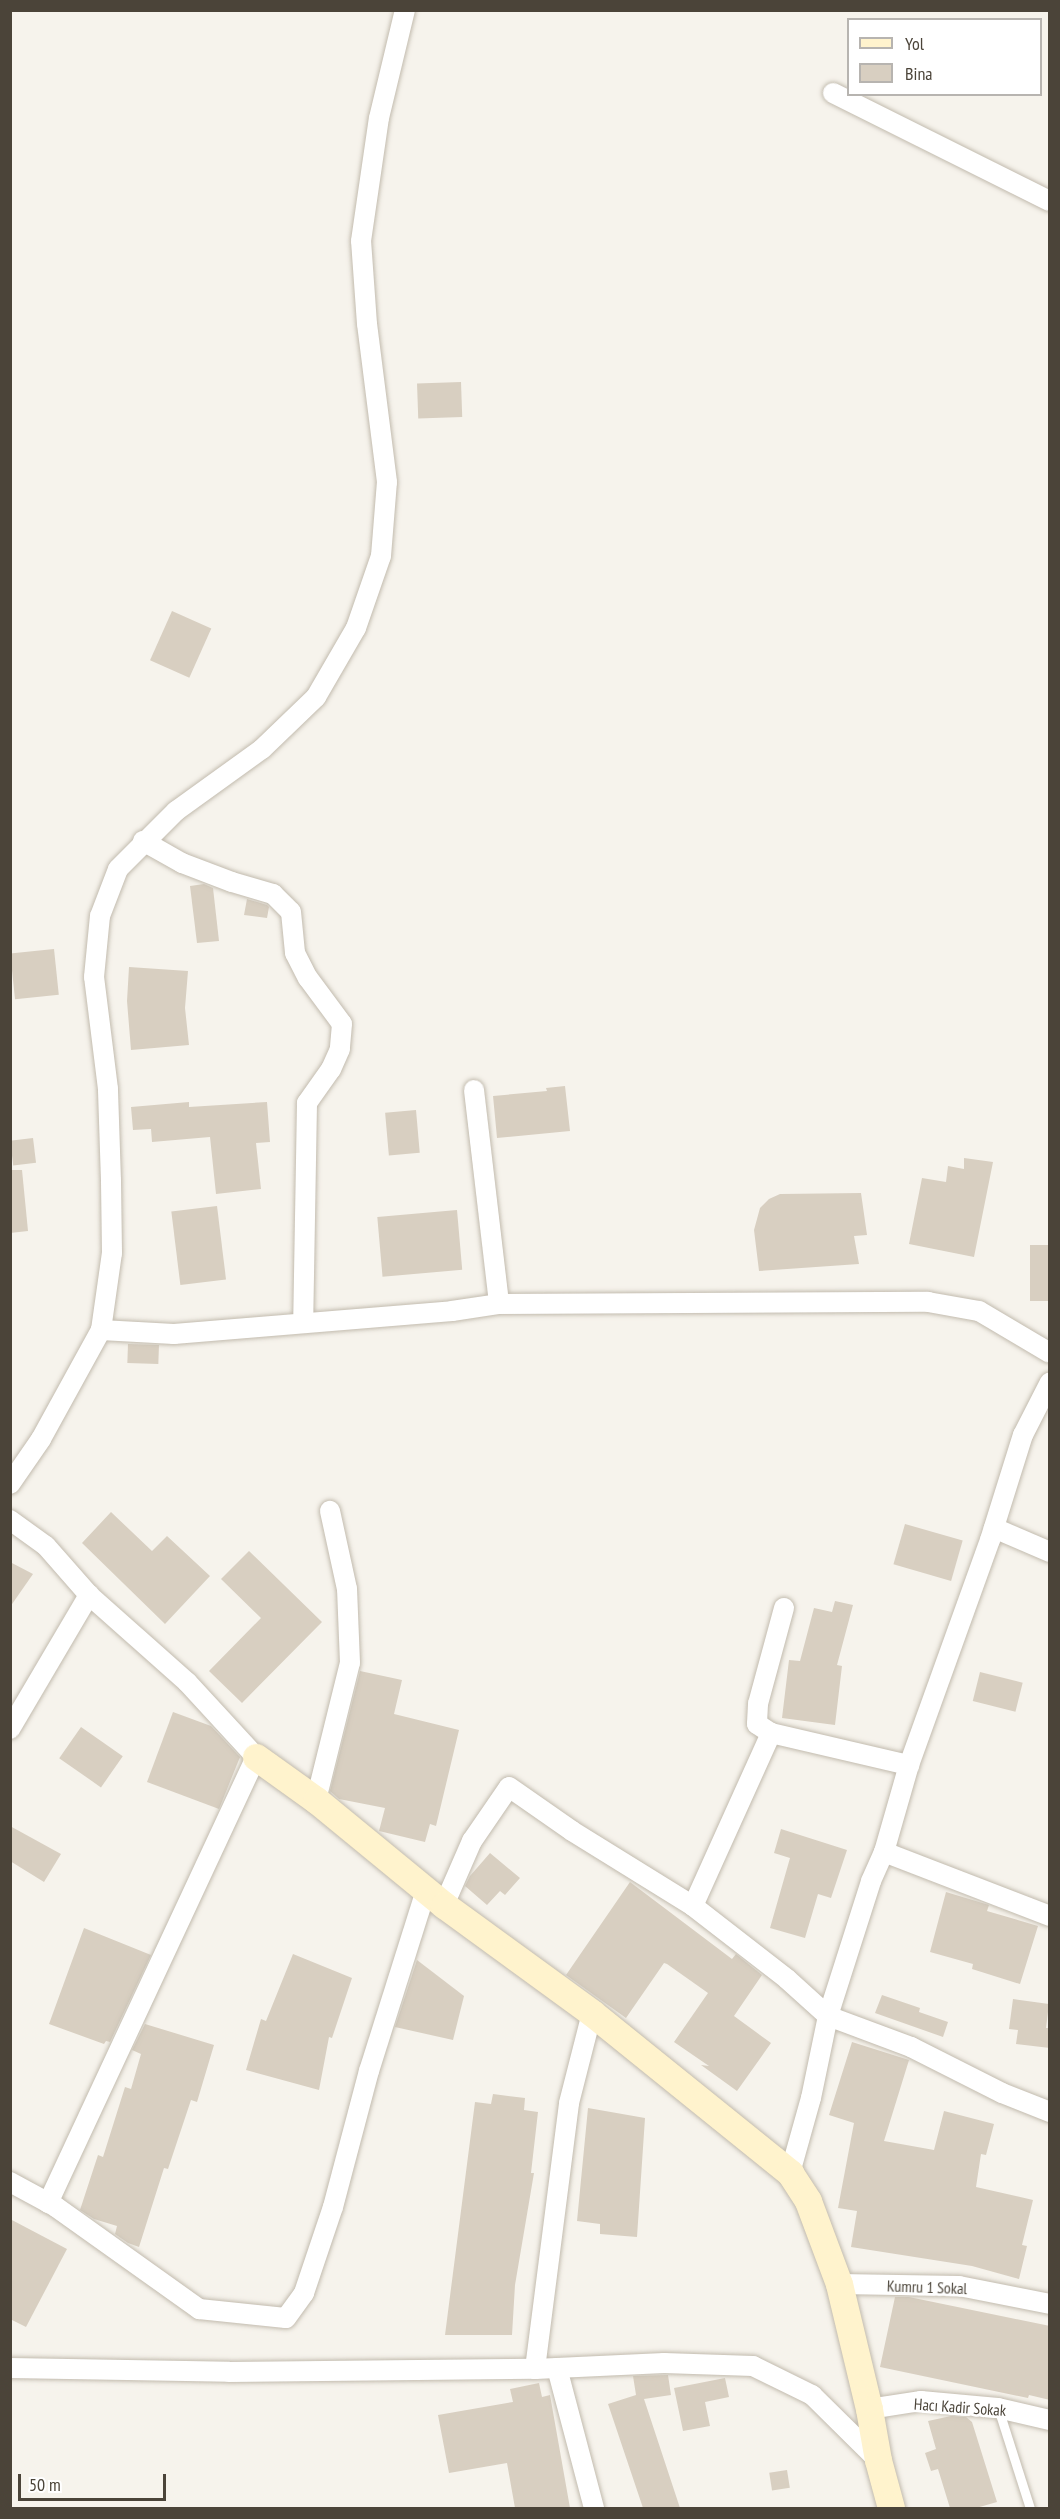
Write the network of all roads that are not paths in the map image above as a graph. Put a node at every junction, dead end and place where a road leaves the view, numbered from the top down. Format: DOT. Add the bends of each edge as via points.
graph roads {
  1 [pos="405,10"];
  2 [pos="833,93"];
  3 [pos="1050,201"];
  4 [pos="143,840"];
  5 [pos="474,1090"];
  6 [pos="499,1304"];
  7 [pos="303,1322"];
  8 [pos="101,1330"];
  9 [pos="1050,1353"];
  10 [pos="1050,1382"];
  11 [pos="10,1484"];
  12 [pos="330,1511"];
  13 [pos="10,1520"];
  14 [pos="994,1528"];
  15 [pos="1050,1552"];
  16 [pos="89,1596"];
  17 [pos="784,1608"];
  18 [pos="10,1729"];
  19 [pos="771,1733"];
  20 [pos="256,1756"];
  21 [pos="909,1765"];
  22 [pos="316,1800"];
  23 [pos="884,1852"];
  24 [pos="435,1897"];
  25 [pos="693,1906"];
  26 [pos="1048,1911"];
  27 [pos="592,2013"];
  28 [pos="828,2016"];
  29 [pos="1050,2112"];
  30 [pos="790,2173"];
  31 [pos="10,2182"];
  32 [pos="48,2203"];
  33 [pos="839,2284"];
  34 [pos="1050,2304"];
  35 [pos="10,2368"];
  36 [pos="557,2368"];
  37 [pos="535,2369"];
  38 [pos="998,2408"];
  39 [pos="869,2409"];
  40 [pos="1050,2420"];
  41 [pos="878,2460"];
  42 [pos="594,2508"];
  43 [pos="891,2508"];
  44 [pos="1030,2508"];
  1 -- 4 [label="street" via="378,118 361,241 387,482 381,556 356,628 316,697 262,749"];
  2 -- 3 [label="street"];
  4 -- 7 [label="street" via="182,863 273,894 291,912 295,952 308,978 342,1024 340,1048 332,1068 307,1103"];
  4 -- 8 [label="street" via="117,868 100,916 94,977 108,1089 111,1181 112,1253"];
  5 -- 6 [label="street"];
  6 -- 7 [label="street"];
  6 -- 9 [label="street" via="928,1302 979,1311"];
  7 -- 8 [label="street" via="174,1334"];
  8 -- 11 [label="street"];
  10 -- 14 [label="street" via="1023,1435"];
  12 -- 22 [label="street" via="347,1589 350,1663"];
  13 -- 16 [label="street" via="46,1546"];
  14 -- 15 [label="street"];
  14 -- 21 [label="street"];
  16 -- 18 [label="street"];
  16 -- 20 [label="street" via="187,1682"];
  17 -- 19 [label="street" via="758,1704 757,1724"];
  19 -- 21 [label="street"];
  19 -- 25 [label="street"];
  20 -- 22 [label="street"];
  20 -- 32 [label="street"];
  21 -- 23 [label="street"];
  22 -- 24 [label="street"];
  23 -- 26 [label="street"];
  23 -- 28 [label="street"];
  24 -- 25 [label="street" via="509,1787"];
  24 -- 27 [label="street"];
  24 -- 32 [label="street" via="369,2071 333,2207 304,2293 286,2318 199,2309"];
  25 -- 28 [label="street"];
  27 -- 30 [label="street"];
  27 -- 37 [label="street" via="569,2103"];
  28 -- 29 [label="street" via="911,2047 1002,2093"];
  28 -- 30 [label="street"];
  30 -- 33 [label="street" via="808,2201"];
  31 -- 32 [label="street"];
  33 -- 34 [label="street, Kumru 1 Sokal" via="959,2286"];
  33 -- 39 [label="street"];
  35 -- 37 [label="street" via="229,2372"];
  36 -- 37 [label="street"];
  36 -- 41 [label="street" via="664,2363 753,2366 812,2395"];
  36 -- 42 [label="street"];
  38 -- 39 [label="street, Hacı Kadir Sokak" via="921,2401"];
  38 -- 40 [label="street, Hacı Kadir Sokak"];
  38 -- 44 [label="lane"];
  39 -- 41 [label="street"];
  41 -- 43 [label="street"];
}
